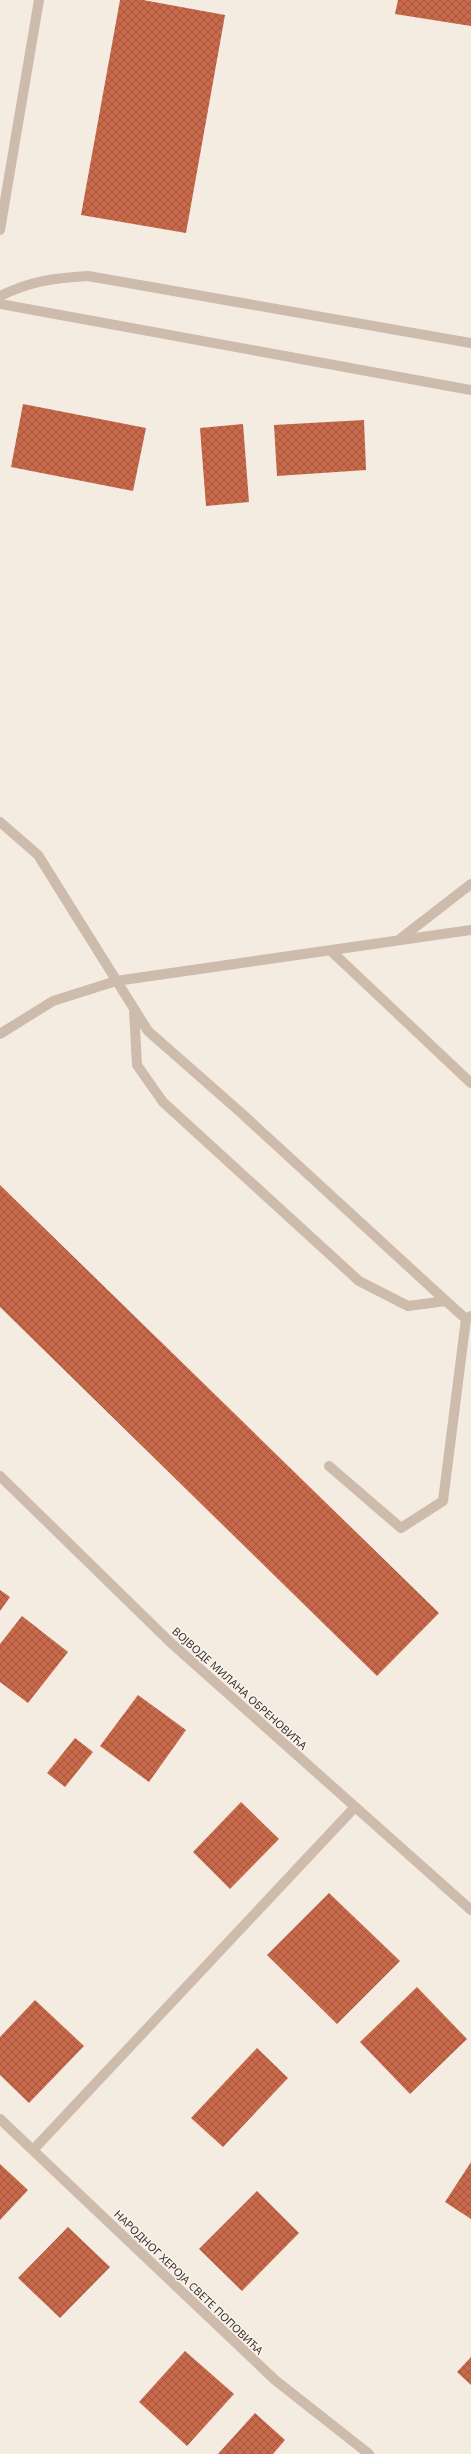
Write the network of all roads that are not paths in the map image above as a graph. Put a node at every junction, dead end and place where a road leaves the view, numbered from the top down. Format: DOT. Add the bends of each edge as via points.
graph roads {
  1 [pos="39,0"];
  2 [pos="0,230"];
  3 [pos="0,296"];
  4 [pos="0,304"];
  5 [pos="471,343"];
  6 [pos="471,390"];
  7 [pos="0,822"];
  8 [pos="471,884"];
  9 [pos="471,930"];
  10 [pos="398,940"];
  11 [pos="330,950"];
  12 [pos="116,980"];
  13 [pos="134,1008"];
  14 [pos="0,1034"];
  15 [pos="471,1083"];
  16 [pos="446,1301"];
  17 [pos="469,1317"];
  18 [pos="329,1466"];
  19 [pos="0,1476"];
  20 [pos="355,1807"];
  21 [pos="471,1910"];
  22 [pos="0,2119"];
  23 [pos="33,2150"];
  24 [pos="369,2454"];
  1 -- 2 [label="street"];
  3 -- 5 [label="street" via="50,278 88,276"];
  4 -- 6 [label="street"];
  7 -- 12 [label="street" via="38,856"];
  8 -- 10 [label="street"];
  9 -- 10 [label="street"];
  10 -- 11 [label="street"];
  11 -- 12 [label="street"];
  11 -- 15 [label="street"];
  12 -- 13 [label="street"];
  12 -- 14 [label="street" via="53,1001"];
  13 -- 16 [label="street" via="148,1031"];
  13 -- 16 [label="street" via="137,1065 163,1102 359,1281 408,1306"];
  16 -- 17 [label="street"];
  17 -- 18 [label="street" via="443,1501 401,1528"];
  19 -- 20 [label="street, ВОЈВОДЕ МИЛАНА ОБРЕНОВИЋА" via="170,1642"];
  20 -- 21 [label="street, ВОЈВОДЕ МИЛАНА ОБРЕНОВИЋА"];
  20 -- 23 [label="street"];
  22 -- 23 [label="street, НАРОДНОГ ХЕРОЈА СВЕТЕ ПОПОВИЋА"];
  23 -- 24 [label="street, НАРОДНОГ ХЕРОЈА СВЕТЕ ПОПОВИЋА" via="275,2380"];
}
